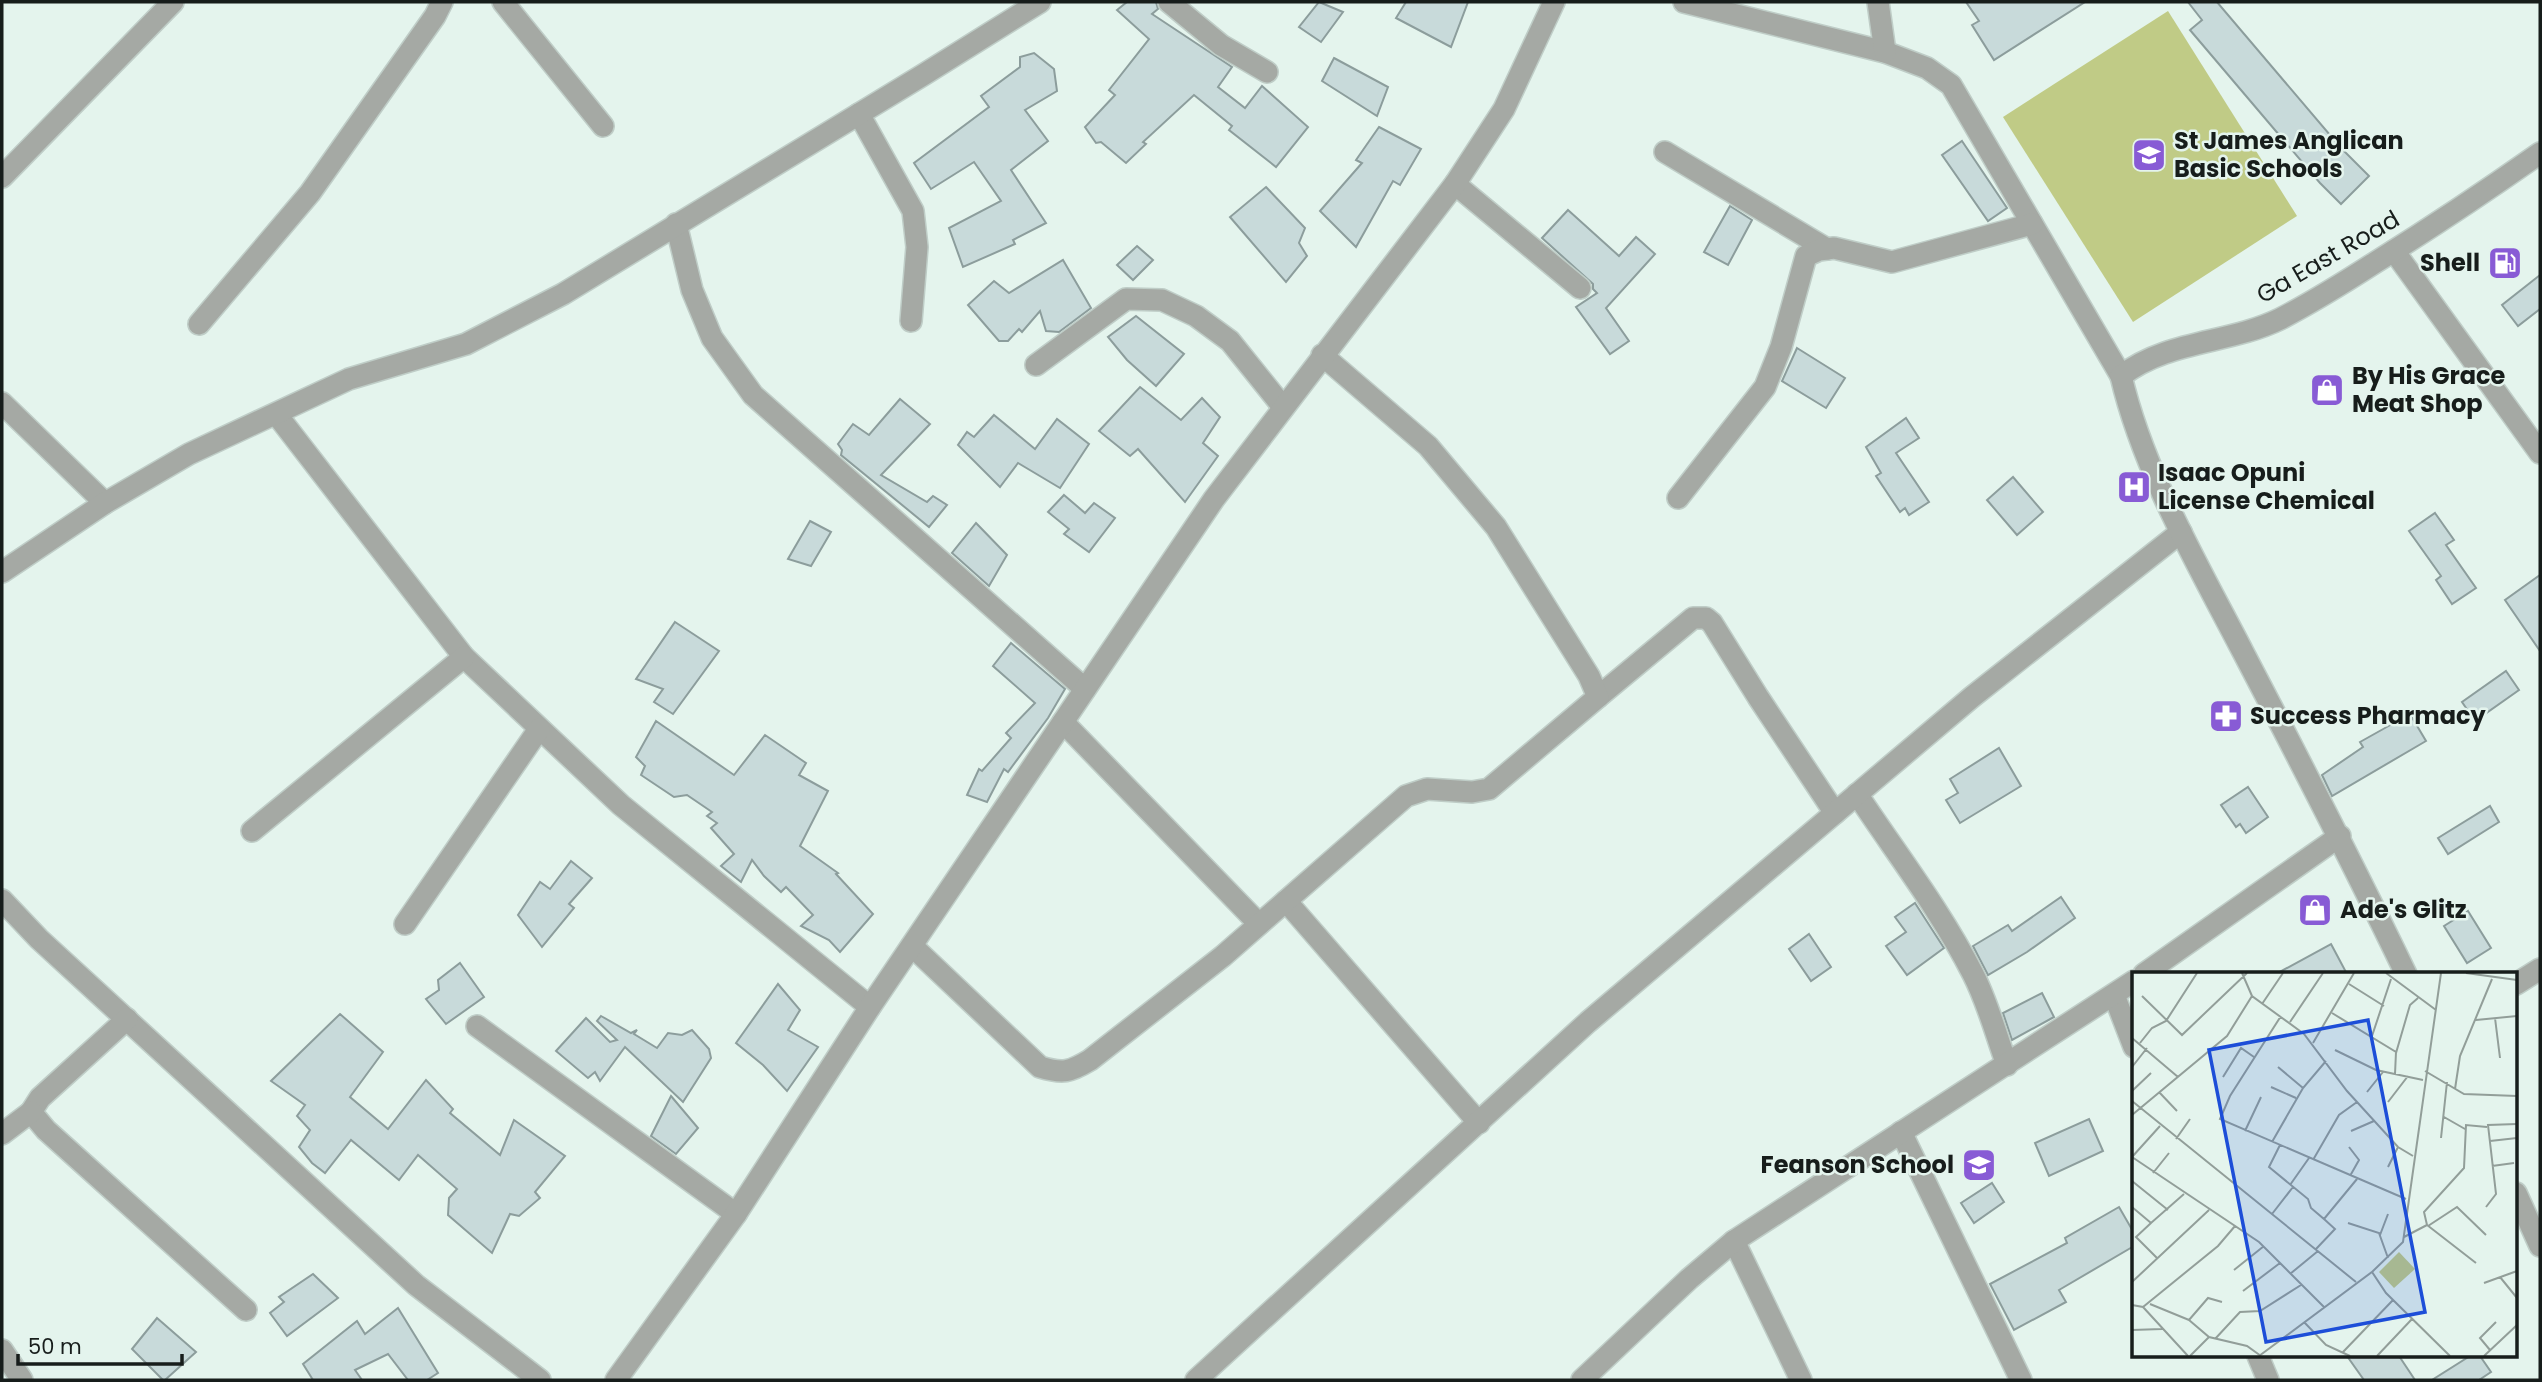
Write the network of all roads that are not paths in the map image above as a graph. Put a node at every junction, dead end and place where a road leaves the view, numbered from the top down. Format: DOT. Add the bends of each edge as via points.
graph roads {
  1 [pos="170,2"];
  2 [pos="442,2"];
  3 [pos="503,2"];
  4 [pos="1040,2"];
  5 [pos="1169,2"];
  6 [pos="1554,2"];
  7 [pos="1684,2"];
  8 [pos="1878,2"];
  9 [pos="1885,52"];
  10 [pos="1267,72"];
  11 [pos="859,114"];
  12 [pos="603,126"];
  13 [pos="1665,152"];
  14 [pos="2540,153"];
  15 [pos="2,177"];
  16 [pos="1455,184"];
  17 [pos="2032,224"];
  18 [pos="676,225"];
  19 [pos="1827,249"];
  20 [pos="2394,251"];
  21 [pos="1580,288"];
  22 [pos="911,321"];
  23 [pos="199,324"];
  24 [pos="1322,355"];
  25 [pos="1036,365"];
  26 [pos="2121,376"];
  27 [pos="2,403"];
  28 [pos="1283,407"];
  29 [pos="276,415"];
  30 [pos="2540,453"];
  31 [pos="1678,498"];
  32 [pos="105,503"];
  33 [pos="2181,532"];
  34 [pos="2,572"];
  35 [pos="464,657"];
  36 [pos="1085,689"];
  37 [pos="1598,697"];
  38 [pos="1063,722"];
  39 [pos="540,729"];
  40 [pos="1857,794"];
  41 [pos="1835,813"];
  42 [pos="252,831"];
  43 [pos="2340,836"];
  44 [pos="2,900"];
  45 [pos="1286,901"];
  46 [pos="405,924"];
  47 [pos="1259,924"];
  48 [pos="912,946"];
  49 [pos="2540,969"];
  50 [pos="2147,972"];
  51 [pos="2405,972"];
  52 [pos="2132,982"];
  53 [pos="2518,983"];
  54 [pos="2114,995"];
  55 [pos="870,1007"];
  56 [pos="127,1019"];
  57 [pos="477,1026"];
  58 [pos="2132,1042"];
  59 [pos="2007,1065"];
  60 [pos="31,1112"];
  61 [pos="1479,1123"];
  62 [pos="1901,1132"];
  63 [pos="2,1134"];
  64 [pos="2518,1198"];
  65 [pos="736,1214"];
  66 [pos="1734,1241"];
  67 [pos="2540,1246"];
  68 [pos="246,1310"];
  69 [pos="2,1350"];
  70 [pos="2259,1358"];
  71 [pos="22,1380"];
  72 [pos="540,1380"];
  73 [pos="616,1380"];
  74 [pos="1196,1380"];
  75 [pos="1582,1380"];
  76 [pos="1801,1380"];
  77 [pos="2021,1380"];
  78 [pos="2269,1380"];
  1 -- 15 [label="street"];
  2 -- 23 [label="street" via="310,193"];
  3 -- 12 [label="street"];
  4 -- 11 [label="street"];
  5 -- 10 [label="street" via="1221,45"];
  6 -- 16 [label="street" via="1504,109"];
  7 -- 9 [label="street"];
  8 -- 9 [label="street"];
  9 -- 17 [label="street" via="1927,68 1951,85"];
  11 -- 18 [label="street"];
  11 -- 22 [label="street" via="913,211 917,247"];
  13 -- 19 [label="street"];
  14 -- 20 [label="street, Ga East Road"];
  16 -- 21 [label="street"];
  16 -- 24 [label="street"];
  17 -- 19 [label="street" via="1892,262"];
  17 -- 26 [label="street"];
  18 -- 29 [label="street" via="562,294 466,344 349,379"];
  18 -- 36 [label="street" via="691,290 712,338 753,395"];
  19 -- 31 [label="street" via="1806,256 1765,387"];
  20 -- 26 [label="street, Ga East Road" via="2278,320 2161,353"];
  20 -- 30 [label="street"];
  24 -- 28 [label="street"];
  24 -- 37 [label="street" via="1428,446 1496,527"];
  25 -- 28 [label="street" via="1126,299 1162,300 1196,316 1230,341"];
  26 -- 33 [label="street" via="2129,408"];
  27 -- 32 [label="street"];
  28 -- 36 [label="street" via="1213,499"];
  29 -- 32 [label="street" via="189,454"];
  29 -- 35 [label="street"];
  32 -- 34 [label="street"];
  33 -- 40 [label="street" via="1972,696"];
  33 -- 43 [label="street"];
  35 -- 39 [label="street"];
  35 -- 42 [label="street"];
  36 -- 38 [label="street"];
  37 -- 41 [label="street" via="1693,618 1706,618"];
  37 -- 45 [label="street" via="1489,789 1427,789 1406,796"];
  38 -- 47 [label="street"];
  38 -- 48 [label="street"];
  39 -- 46 [label="street"];
  39 -- 55 [label="street" via="621,805"];
  40 -- 41 [label="street"];
  40 -- 59 [label="street" via="1969,966"];
  41 -- 61 [label="street" via="1588,1022"];
  43 -- 50 [label="street"];
  43 -- 51 [label="street"];
  44 -- 56 [label="street"];
  45 -- 47 [label="street"];
  45 -- 61 [label="street"];
  47 -- 48 [label="street" via="1071,1071 1040,1067"];
  48 -- 55 [label="street"];
  49 -- 53 [label="street"];
  52 -- 54 [label="street"];
  54 -- 58 [label="street"];
  54 -- 59 [label="street"];
  55 -- 65 [label="street"];
  56 -- 60 [label="street" via="40,1098"];
  56 -- 72 [label="street" via="416,1285"];
  57 -- 65 [label="street"];
  59 -- 62 [label="street"];
  60 -- 63 [label="street"];
  60 -- 68 [label="street"];
  61 -- 74 [label="street"];
  62 -- 66 [label="street"];
  62 -- 77 [label="street"];
  64 -- 67 [label="street"];
  65 -- 73 [label="street"];
  66 -- 75 [label="street"];
  66 -- 76 [label="street"];
  69 -- 71 [label="street"];
  70 -- 78 [label="street"];
}
